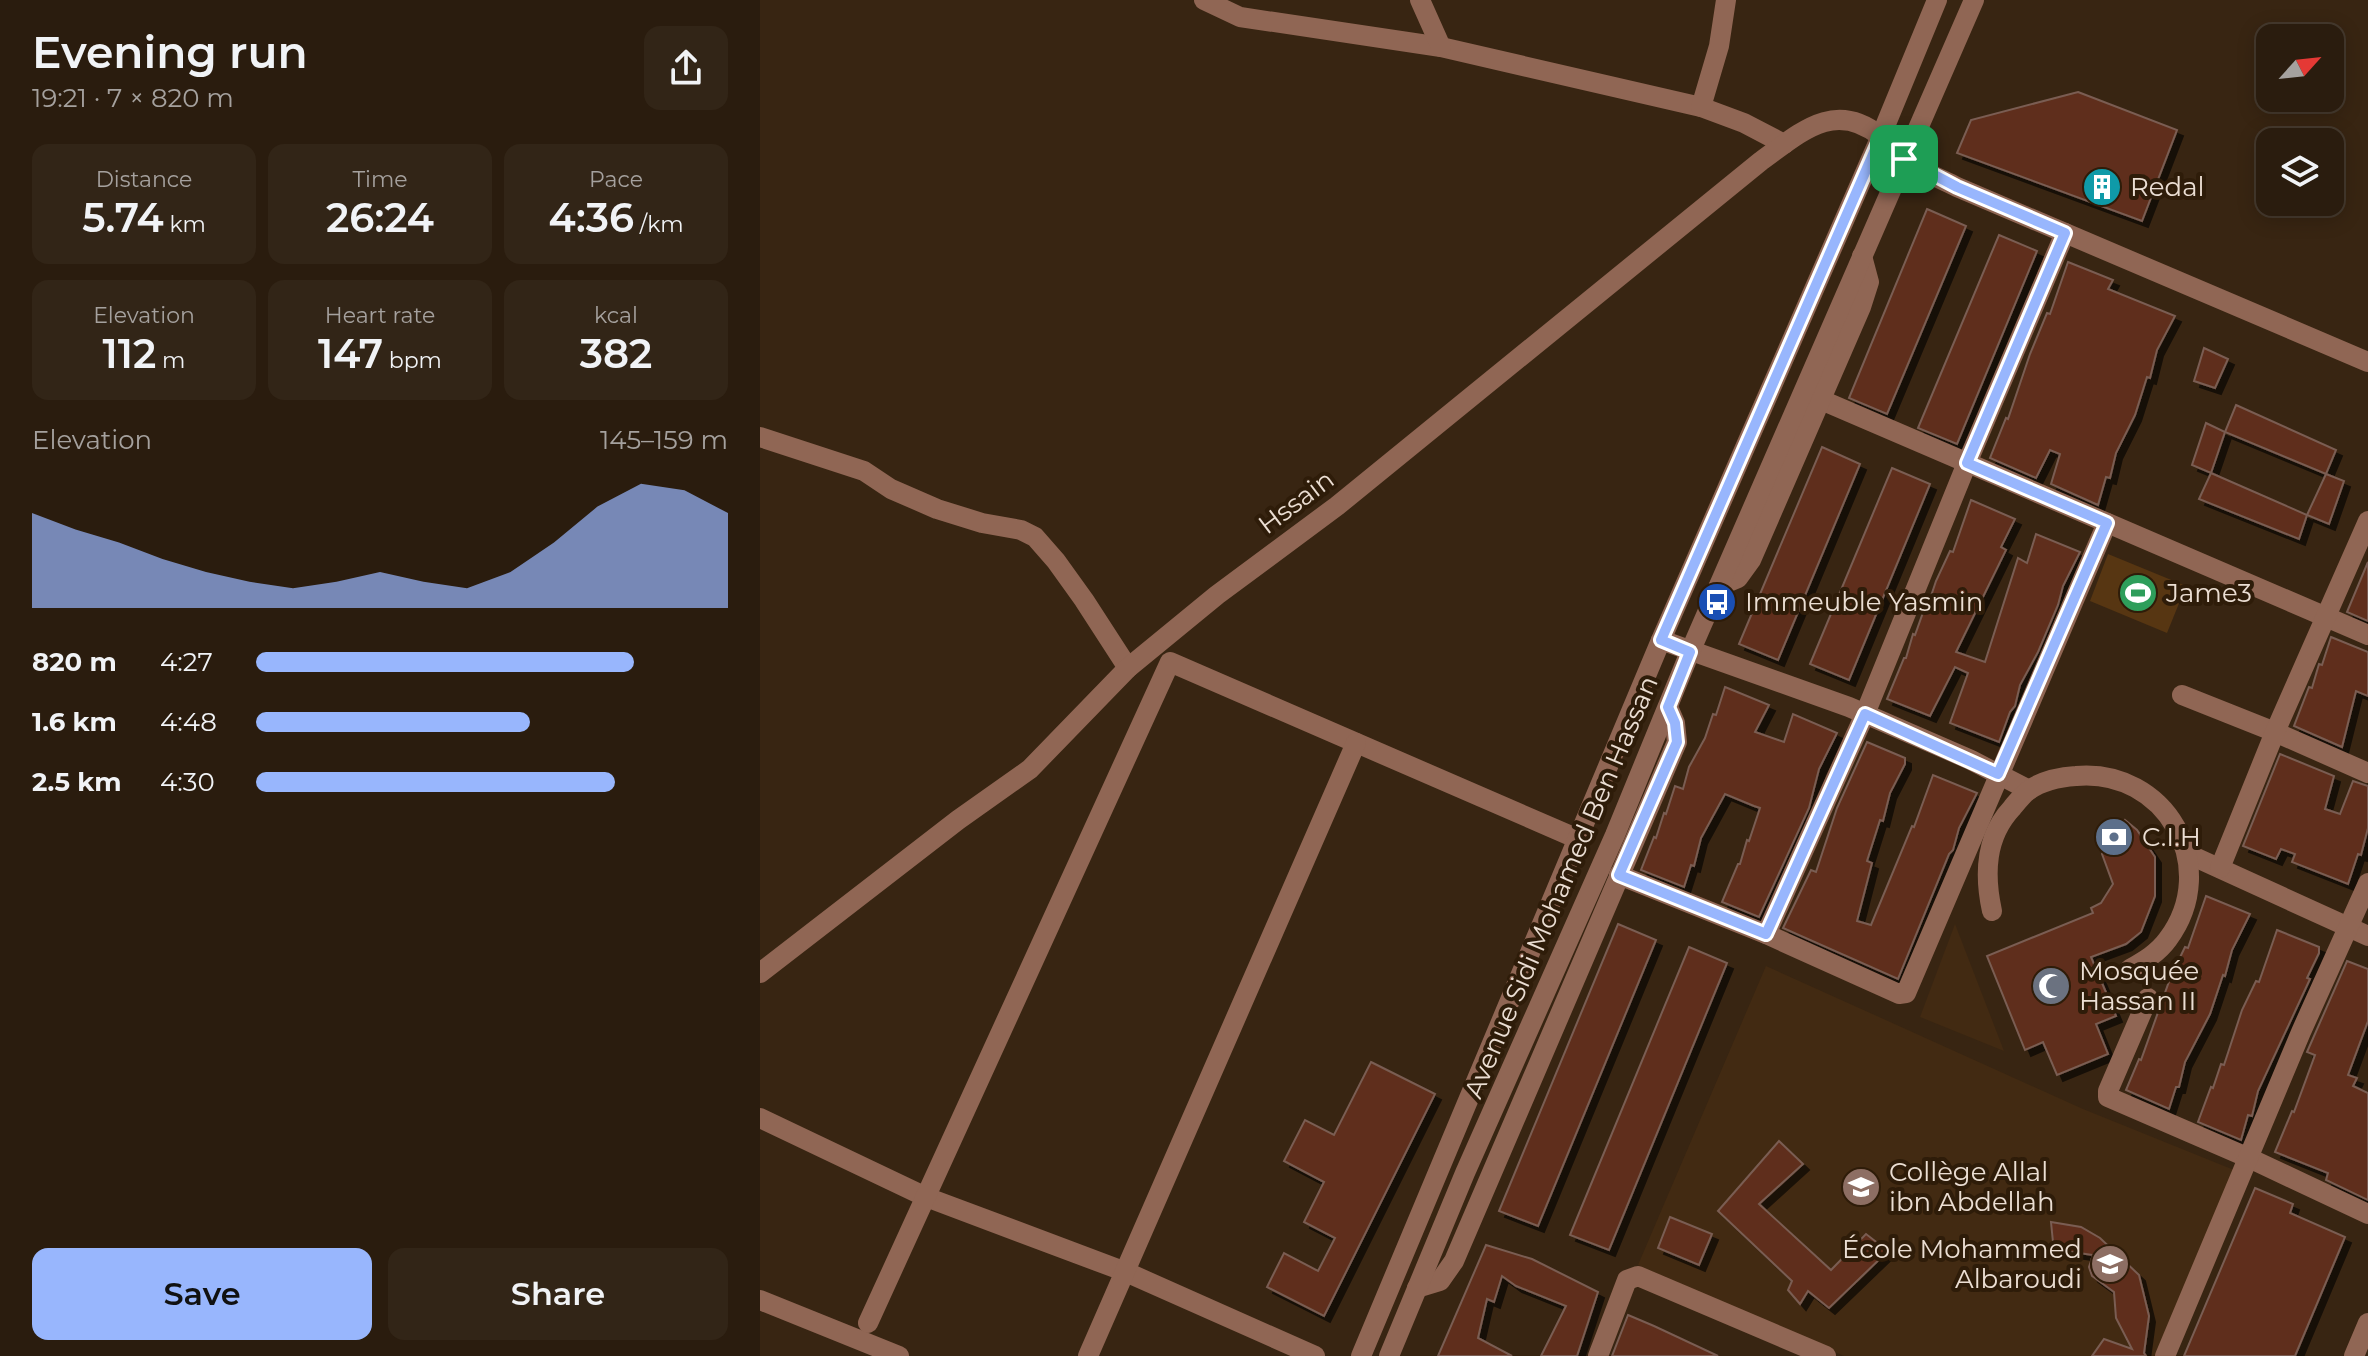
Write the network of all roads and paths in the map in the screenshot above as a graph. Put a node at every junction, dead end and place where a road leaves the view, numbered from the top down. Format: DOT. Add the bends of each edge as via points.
graph roads {
  1 [pos="1204,0"];
  2 [pos="1420,0"];
  3 [pos="1726,0"];
  4 [pos="1937,0"];
  5 [pos="1974,0"];
  6 [pos="1441,47"];
  7 [pos="1701,107"];
  8 [pos="1881,136"];
  9 [pos="1784,144"];
  10 [pos="1904,159"];
  11 [pos="2065,233"];
  12 [pos="1862,256"];
  13 [pos="2368,362"];
  14 [pos="1819,399"];
  15 [pos="760,437"];
  16 [pos="1967,463"];
  17 [pos="2368,521"];
  18 [pos="2107,523"];
  19 [pos="1719,586"];
  20 [pos="2327,617"];
  21 [pos="2368,635"];
  22 [pos="1661,640"];
  23 [pos="1690,652"];
  24 [pos="1128,668"];
  25 [pos="2182,695"];
  26 [pos="1668,707"];
  27 [pos="1865,714"];
  28 [pos="2275,732"];
  29 [pos="1356,743"];
  30 [pos="2368,773"];
  31 [pos="1998,774"];
  32 [pos="2029,790"];
  33 [pos="1578,839"];
  34 [pos="2188,854"];
  35 [pos="2220,868"];
  36 [pos="1619,875"];
  37 [pos="2368,883"];
  38 [pos="1992,911"];
  39 [pos="2348,927"];
  40 [pos="1766,934"];
  41 [pos="2368,936"];
  42 [pos="2130,969"];
  43 [pos="760,973"];
  44 [pos="2148,998"];
  45 [pos="760,1118"];
  46 [pos="2249,1158"];
  47 [pos="926,1197"];
  48 [pos="2368,1214"];
  49 [pos="1126,1272"];
  50 [pos="1417,1288"];
  51 [pos="760,1300"];
  52 [pos="868,1323"];
  53 [pos="2368,1323"];
  54 [pos="2360,1353"];
  55 [pos="899,1356"];
  56 [pos="1088,1356"];
  57 [pos="1315,1356"];
  58 [pos="1361,1356"];
  59 [pos="1389,1356"];
  60 [pos="1598,1356"];
  61 [pos="1826,1356"];
  62 [pos="2165,1356"];
  1 -- 6 [label="street" via="1240,17"];
  2 -- 6 [label="street"];
  3 -- 7 [label="street"];
  4 -- 8 [label="street, Avenue Sidi Mohamed Ben Hassan"];
  5 -- 10 [label="street, Avenue Sidi Mohamed Ben Hassan"];
  6 -- 7 [label="street"];
  7 -- 9 [label="street"];
  8 -- 9 [label="street, Hssain" via="1852,120 1828,119"];
  8 -- 10 [label="street"];
  8 -- 22 [label="street, Avenue Sidi Mohamed Ben Hassan"];
  9 -- 24 [label="street, Hssain"];
  10 -- 11 [label="street"];
  10 -- 12 [label="street, Avenue Sidi Mohamed Ben Hassan"];
  11 -- 13 [label="street"];
  11 -- 16 [label="street"];
  12 -- 14 [label="street" via="1868,276 1865,295"];
  12 -- 19 [label="street, Avenue Sidi Mohamed Ben Hassan"];
  14 -- 16 [label="street"];
  14 -- 19 [label="street" via="1751,560 1738,578"];
  15 -- 24 [label="street" via="864,471 937,509 1035,537"];
  16 -- 18 [label="street"];
  16 -- 27 [label="street"];
  17 -- 20 [label="street"];
  18 -- 20 [label="street"];
  18 -- 31 [label="street"];
  19 -- 23 [label="street, Avenue Sidi Mohamed Ben Hassan"];
  20 -- 21 [label="street"];
  20 -- 28 [label="street"];
  22 -- 23 [label="street"];
  22 -- 33 [label="street, Avenue Sidi Mohamed Ben Hassan"];
  23 -- 26 [label="street, Avenue Sidi Mohamed Ben Hassan"];
  23 -- 27 [label="street"];
  24 -- 43 [label="street, Hssain" via="1030,769"];
  25 -- 28 [label="street"];
  26 -- 36 [label="street" via="1677,742"];
  26 -- 50 [label="street, Avenue Sidi Mohamed Ben Hassan"];
  27 -- 31 [label="street"];
  27 -- 40 [label="street"];
  28 -- 30 [label="street"];
  28 -- 35 [label="street"];
  29 -- 33 [label="street"];
  29 -- 47 [label="street" via="1170,662"];
  29 -- 49 [label="street"];
  31 -- 32 [label="street"];
  31 -- 40 [label="street" via="1906,993"];
  32 -- 34 [label="street" via="2061,777 2092,774 2128,782 2157,801"];
  32 -- 38 [label="street" via="2004,816 1993,838 1987,862"];
  33 -- 58 [label="street, Avenue Sidi Mohamed Ben Hassan"];
  34 -- 35 [label="street"];
  34 -- 42 [label="street" via="2189,889 2179,922 2158,950"];
  35 -- 39 [label="street"];
  36 -- 40 [label="street"];
  36 -- 50 [label="street" via="1454,1261 1440,1281"];
  37 -- 39 [label="street"];
  39 -- 41 [label="street"];
  39 -- 46 [label="street"];
  44 -- 46 [label="street" via="2108,1097"];
  45 -- 47 [label="street"];
  46 -- 48 [label="street"];
  46 -- 62 [label="street"];
  47 -- 49 [label="street"];
  47 -- 52 [label="street"];
  49 -- 56 [label="street"];
  49 -- 57 [label="street"];
  50 -- 59 [label="street, Avenue Sidi Mohamed Ben Hassan"];
  51 -- 55 [label="street"];
  53 -- 54 [label="street"];
  60 -- 61 [label="street" via="1627,1280 1638,1276"];
}
